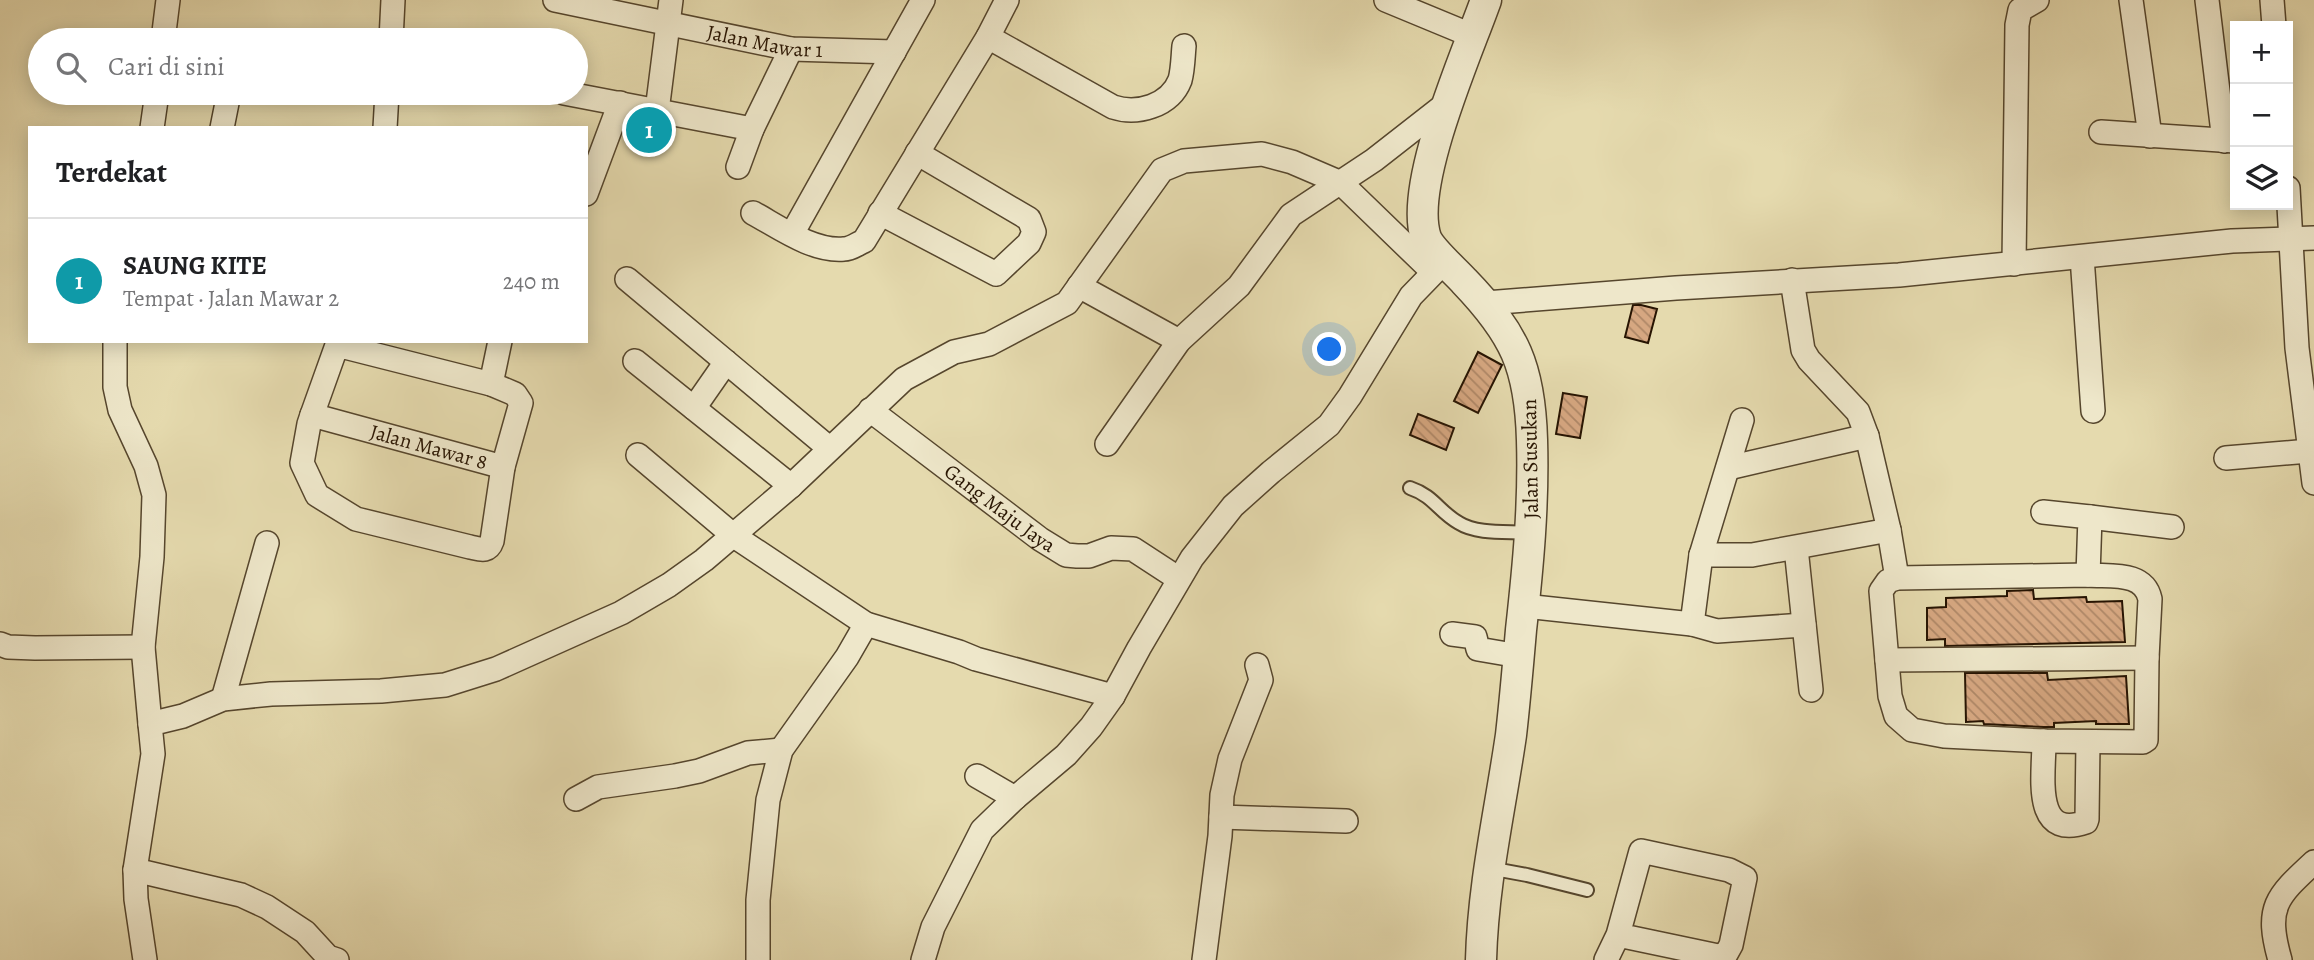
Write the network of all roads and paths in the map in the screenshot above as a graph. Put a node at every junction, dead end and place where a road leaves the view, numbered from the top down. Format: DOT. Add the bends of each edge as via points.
graph roads {
  1 [pos="168,0"];
  2 [pos="393,0"];
  3 [pos="555,0"];
  4 [pos="923,0"];
  5 [pos="1007,0"];
  6 [pos="1386,0"];
  7 [pos="1486,0"];
  8 [pos="2037,0"];
  9 [pos="2131,0"];
  10 [pos="2207,0"];
  11 [pos="2272,0"];
  12 [pos="670,11"];
  13 [pos="2274,21"];
  14 [pos="164,28"];
  15 [pos="392,28"];
  16 [pos="1473,36"];
  17 [pos="988,37"];
  18 [pos="1184,46"];
  19 [pos="791,49"];
  20 [pos="894,52"];
  21 [pos="588,97"];
  22 [pos="620,103"];
  23 [pos="1447,103"];
  24 [pos="155,105"];
  25 [pos="227,105"];
  26 [pos="386,105"];
  27 [pos="657,111"];
  28 [pos="152,126"];
  29 [pos="222,126"];
  30 [pos="385,126"];
  31 [pos="752,129"];
  32 [pos="2101,132"];
  33 [pos="2150,136"];
  34 [pos="2230,141"];
  35 [pos="917,153"];
  36 [pos="592,162"];
  37 [pos="738,167"];
  38 [pos="588,183"];
  39 [pos="1341,183"];
  40 [pos="2293,204"];
  41 [pos="880,212"];
  42 [pos="752,214"];
  43 [pos="792,234"];
  44 [pos="2303,237"];
  45 [pos="2082,257"];
  46 [pos="2014,264"];
  47 [pos="1439,267"];
  48 [pos="627,279"];
  49 [pos="1792,280"];
  50 [pos="1079,286"];
  51 [pos="1486,303"];
  52 [pos="1179,341"];
  53 [pos="115,343"];
  54 [pos="338,343"];
  55 [pos="500,343"];
  56 [pos="635,361"];
  57 [pos="726,362"];
  58 [pos="491,384"];
  59 [pos="694,408"];
  60 [pos="870,410"];
  61 [pos="2093,411"];
  62 [pos="312,415"];
  63 [pos="1741,420"];
  64 [pos="1867,436"];
  65 [pos="1107,444"];
  66 [pos="829,448"];
  67 [pos="2309,451"];
  68 [pos="638,455"];
  69 [pos="2226,458"];
  70 [pos="503,467"];
  71 [pos="1728,468"];
  72 [pos="2314,483"];
  73 [pos="791,486"];
  74 [pos="1410,488"];
  75 [pos="2043,512"];
  76 [pos="2090,516"];
  77 [pos="2172,527"];
  78 [pos="1889,530"];
  79 [pos="1531,533"];
  80 [pos="734,536"];
  81 [pos="267,543"];
  82 [pos="1796,548"];
  83 [pos="1701,555"];
  84 [pos="2088,575"];
  85 [pos="1897,578"];
  86 [pos="1179,579"];
  87 [pos="1524,606"];
  88 [pos="866,624"];
  89 [pos="1692,624"];
  90 [pos="1804,625"];
  91 [pos="1452,634"];
  92 [pos="0,644"];
  93 [pos="143,654"];
  94 [pos="1519,656"];
  95 [pos="2147,658"];
  96 [pos="1887,660"];
  97 [pos="1257,665"];
  98 [pos="1811,690"];
  99 [pos="1113,696"];
  100 [pos="223,699"];
  101 [pos="149,718"];
  102 [pos="2044,741"];
  103 [pos="2088,742"];
  104 [pos="781,750"];
  105 [pos="977,776"];
  106 [pos="1014,798"];
  107 [pos="576,799"];
  108 [pos="1221,817"];
  109 [pos="1346,821"];
  110 [pos="2314,862"];
  111 [pos="1489,868"];
  112 [pos="135,870"];
  113 [pos="1587,890"];
  114 [pos="1618,936"];
  115 [pos="145,960"];
  116 [pos="337,960"];
  117 [pos="758,960"];
  118 [pos="923,960"];
  119 [pos="1204,960"];
  120 [pos="1481,960"];
  121 [pos="1606,960"];
  122 [pos="2280,960"];
  1 -- 14 [label="street"];
  2 -- 15 [label="street"];
  3 -- 12 [label="street, Jalan Mawar 1"];
  4 -- 20 [label="street"];
  5 -- 17 [label="street"];
  6 -- 16 [label="street"];
  7 -- 16 [label="street, Jalan Susukan"];
  8 -- 46 [label="street" via="2020,9 2017,25"];
  9 -- 33 [label="street"];
  10 -- 34 [label="street"];
  11 -- 13 [label="street"];
  12 -- 19 [label="street, Jalan Mawar 1"];
  12 -- 27 [label="street"];
  16 -- 23 [label="street, Jalan Susukan"];
  17 -- 18 [label="street" via="1113,107 1134,111 1154,105 1177,85"];
  17 -- 35 [label="street"];
  19 -- 20 [label="street, Jalan Mawar 1"];
  19 -- 31 [label="street"];
  20 -- 43 [label="street"];
  21 -- 22 [label="street"];
  22 -- 27 [label="street"];
  22 -- 36 [label="street"];
  23 -- 39 [label="street"];
  23 -- 47 [label="street, Jalan Susukan" via="1422,215"];
  24 -- 28 [label="street"];
  25 -- 29 [label="street"];
  26 -- 30 [label="street"];
  27 -- 31 [label="street"];
  31 -- 37 [label="street"];
  32 -- 33 [label="street"];
  33 -- 34 [label="street"];
  35 -- 41 [label="street"];
  35 -- 41 [label="street" via="1029,219 1034,232 1029,243 996,274"];
  36 -- 38 [label="street"];
  39 -- 47 [label="street"];
  39 -- 50 [label="street" via="1262,154 1184,161 1162,170"];
  39 -- 52 [label="street" via="1291,215 1239,285"];
  40 -- 44 [label="street"];
  41 -- 43 [label="street" via="864,241 847,249 830,249"];
  42 -- 43 [label="street"];
  44 -- 45 [label="street"];
  44 -- 67 [label="street" via="2297,348"];
  45 -- 46 [label="street"];
  45 -- 61 [label="street"];
  46 -- 49 [label="street"];
  47 -- 51 [label="street, Jalan Susukan"];
  47 -- 86 [label="street" via="1411,296 1329,425 1233,506"];
  48 -- 57 [label="street"];
  49 -- 51 [label="street"];
  49 -- 64 [label="street" via="1803,350 1858,412"];
  50 -- 52 [label="street"];
  50 -- 60 [label="street" via="1067,303 989,344 954,352 904,379"];
  51 -- 79 [label="street, Jalan Susukan" via="1506,330 1526,375 1532,441"];
  52 -- 65 [label="street"];
  53 -- 93 [label="street" via="120,410 154,495"];
  54 -- 58 [label="street"];
  54 -- 62 [label="street"];
  55 -- 58 [label="street"];
  56 -- 59 [label="street"];
  57 -- 59 [label="street"];
  57 -- 66 [label="street"];
  58 -- 70 [label="street" via="515,394 521,402"];
  59 -- 73 [label="street"];
  60 -- 66 [label="street"];
  60 -- 86 [label="street, Gang Maju Jaya" via="1066,555 1133,549"];
  62 -- 70 [label="street, Jalan Mawar 8"];
  62 -- 70 [label="street, Jalan Mawar 8" via="302,463 317,495 356,519 486,550 492,541"];
  63 -- 71 [label="street"];
  64 -- 71 [label="street"];
  64 -- 78 [label="street"];
  66 -- 73 [label="street"];
  67 -- 69 [label="street"];
  67 -- 72 [label="street"];
  68 -- 80 [label="street"];
  71 -- 83 [label="street"];
  73 -- 80 [label="street"];
  74 -- 79 [label="lane" via="1473,529"];
  75 -- 76 [label="street"];
  76 -- 77 [label="street"];
  76 -- 84 [label="street"];
  78 -- 82 [label="street"];
  78 -- 85 [label="street"];
  79 -- 87 [label="street, Jalan Susukan"];
  80 -- 88 [label="street"];
  80 -- 100 [label="street" via="669,585 621,613 496,669 445,685"];
  81 -- 100 [label="street"];
  82 -- 83 [label="street" via="1752,555"];
  82 -- 90 [label="street"];
  83 -- 89 [label="street"];
  84 -- 85 [label="street"];
  84 -- 95 [label="street" via="2143,584 2150,599"];
  85 -- 96 [label="street" via="1888,580 1881,591"];
  86 -- 99 [label="street"];
  87 -- 89 [label="street"];
  87 -- 94 [label="street, Jalan Susukan"];
  88 -- 99 [label="street"];
  88 -- 104 [label="street"];
  89 -- 90 [label="street" via="1717,631"];
  90 -- 98 [label="street"];
  91 -- 94 [label="street" via="1475,637 1478,649"];
  92 -- 93 [label="street"];
  93 -- 101 [label="street"];
  94 -- 111 [label="street, Jalan Susukan"];
  95 -- 96 [label="street"];
  95 -- 103 [label="street" via="2146,740"];
  96 -- 102 [label="street" via="1896,716 1912,730"];
  97 -- 108 [label="street" via="1261,680 1230,759"];
  99 -- 106 [label="street" via="1066,755"];
  100 -- 101 [label="street" via="183,716"];
  101 -- 112 [label="street" via="153,754"];
  102 -- 103 [label="street"];
  102 -- 103 [label="street" via="2047,816 2055,824 2073,827 2087,819"];
  104 -- 107 [label="street" via="748,753 675,776 598,787"];
  104 -- 117 [label="street" via="768,800 758,900"];
  105 -- 106 [label="street"];
  106 -- 118 [label="street" via="982,830 933,927"];
  108 -- 109 [label="street"];
  108 -- 119 [label="street"];
  110 -- 122 [label="street" via="2282,892 2273,923"];
  111 -- 113 [label="lane"];
  111 -- 120 [label="street, Jalan Susukan"];
  112 -- 115 [label="street"];
  112 -- 116 [label="street" via="241,894 305,932 328,957"];
  114 -- 114 [label="street" via="1726,954 1745,878 1729,870 1641,851"];
  114 -- 121 [label="street"];
}
